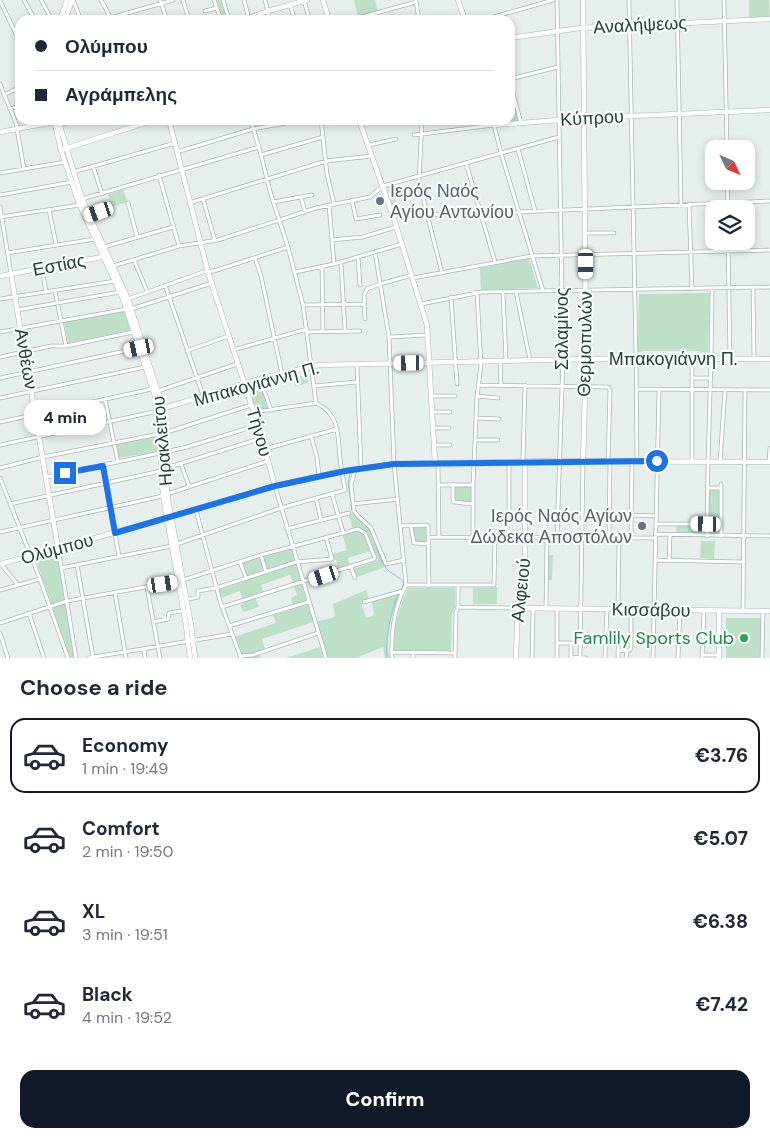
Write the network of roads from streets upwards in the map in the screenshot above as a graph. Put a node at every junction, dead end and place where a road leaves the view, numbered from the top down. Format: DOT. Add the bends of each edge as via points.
graph roads {
  1 [pos="24,0"];
  2 [pos="41,0"];
  3 [pos="67,0"];
  4 [pos="73,0"];
  5 [pos="101,0"];
  6 [pos="172,0"];
  7 [pos="183,0"];
  8 [pos="214,0"];
  9 [pos="223,0"];
  10 [pos="244,0"];
  11 [pos="265,0"];
  12 [pos="306,0"];
  13 [pos="323,0"];
  14 [pos="458,0"];
  15 [pos="553,0"];
  16 [pos="557,0"];
  17 [pos="583,0"];
  18 [pos="629,0"];
  19 [pos="676,0"];
  20 [pos="724,0"];
  21 [pos="0,1"];
  22 [pos="416,1"];
  23 [pos="160,2"];
  24 [pos="290,5"];
  25 [pos="217,8"];
  26 [pos="205,11"];
  27 [pos="268,11"];
  28 [pos="32,15"];
  29 [pos="49,15"];
  30 [pos="62,15"];
  31 [pos="67,15"];
  32 [pos="79,15"];
  33 [pos="109,15"];
  34 [pos="123,15"];
  35 [pos="165,15"];
  36 [pos="188,15"];
  37 [pos="219,15"];
  38 [pos="228,15"];
  39 [pos="246,15"];
  40 [pos="258,15"];
  41 [pos="269,15"];
  42 [pos="293,15"];
  43 [pos="309,15"];
  44 [pos="328,15"];
  45 [pos="368,15"];
  46 [pos="418,15"];
  47 [pos="463,15"];
  48 [pos="500,15"];
  49 [pos="770,19"];
  50 [pos="725,21"];
  51 [pos="677,24"];
  52 [pos="630,26"];
  53 [pos="583,28"];
  54 [pos="557,30"];
  55 [pos="15,32"];
  56 [pos="515,37"];
  57 [pos="558,68"];
  58 [pos="515,79"];
  59 [pos="0,84"];
  60 [pos="15,90"];
  61 [pos="4,95"];
  62 [pos="515,100"];
  63 [pos="15,108"];
  64 [pos="11,110"];
  65 [pos="770,110"];
  66 [pos="726,112"];
  67 [pos="679,114"];
  68 [pos="632,116"];
  69 [pos="585,118"];
  70 [pos="559,120"];
  71 [pos="515,123"];
  72 [pos="521,123"];
  73 [pos="15,124"];
  74 [pos="15,125"];
  75 [pos="36,125"];
  76 [pos="57,125"];
  77 [pos="137,125"];
  78 [pos="171,125"];
  79 [pos="252,125"];
  80 [pos="275,125"];
  81 [pos="322,125"];
  82 [pos="362,125"];
  83 [pos="421,125"];
  84 [pos="475,125"];
  85 [pos="494,125"];
  86 [pos="16,128"];
  87 [pos="253,129"];
  88 [pos="0,132"];
  89 [pos="420,134"];
  90 [pos="414,135"];
  91 [pos="323,137"];
  92 [pos="559,137"];
  93 [pos="396,139"];
  94 [pos="727,140"];
  95 [pos="175,143"];
  96 [pos="369,145"];
  97 [pos="259,147"];
  98 [pos="518,148"];
  99 [pos="63,149"];
  100 [pos="177,152"];
  101 [pos="501,153"];
  102 [pos="262,155"];
  103 [pos="372,156"];
  104 [pos="326,161"];
  105 [pos="65,162"];
  106 [pos="466,163"];
  107 [pos="93,166"];
  108 [pos="24,169"];
  109 [pos="181,170"];
  110 [pos="73,172"];
  111 [pos="0,173"];
  112 [pos="159,175"];
  113 [pos="418,176"];
  114 [pos="267,178"];
  115 [pos="72,182"];
  116 [pos="383,186"];
  117 [pos="102,194"];
  118 [pos="0,195"];
  119 [pos="312,195"];
  120 [pos="301,197"];
  121 [pos="82,199"];
  122 [pos="203,199"];
  123 [pos="352,200"];
  124 [pos="755,201"];
  125 [pos="770,201"];
  126 [pos="273,202"];
  127 [pos="128,203"];
  128 [pos="189,203"];
  129 [pos="705,203"];
  130 [pos="334,204"];
  131 [pos="681,204"];
  132 [pos="689,204"];
  133 [pos="80,205"];
  134 [pos="329,205"];
  135 [pos="0,207"];
  136 [pos="634,207"];
  137 [pos="110,208"];
  138 [pos="586,209"];
  139 [pos="49,210"];
  140 [pos="561,210"];
  141 [pos="535,211"];
  142 [pos="305,212"];
  143 [pos="519,212"];
  144 [pos="481,213"];
  145 [pos="89,215"];
  146 [pos="380,215"];
  147 [pos="426,215"];
  148 [pos="393,216"];
  149 [pos="1,217"];
  150 [pos="278,221"];
  151 [pos="173,227"];
  152 [pos="396,227"];
  153 [pos="586,233"];
  154 [pos="614,233"];
  155 [pos="137,237"];
  156 [pos="95,239"];
  157 [pos="332,240"];
  158 [pos="215,241"];
  159 [pos="200,242"];
  160 [pos="56,244"];
  161 [pos="402,244"];
  162 [pos="179,246"];
  163 [pos="288,247"];
  164 [pos="104,248"];
  165 [pos="770,250"];
  166 [pos="728,251"];
  167 [pos="375,252"];
  168 [pos="691,252"];
  169 [pos="7,253"];
  170 [pos="634,253"];
  171 [pos="562,254"];
  172 [pos="586,254"];
  173 [pos="105,256"];
  174 [pos="531,256"];
  175 [pos="358,257"];
  176 [pos="255,258"];
  177 [pos="134,260"];
  178 [pos="341,262"];
  179 [pos="495,262"];
  180 [pos="334,264"];
  181 [pos="113,266"];
  182 [pos="322,267"];
  183 [pos="42,269"];
  184 [pos="208,272"];
  185 [pos="295,272"];
  186 [pos="442,273"];
  187 [pos="11,274"];
  188 [pos="0,276"];
  189 [pos="413,277"];
  190 [pos="115,281"];
  191 [pos="212,283"];
  192 [pos="380,284"];
  193 [pos="165,285"];
  194 [pos="360,285"];
  195 [pos="729,288"];
  196 [pos="753,288"];
  197 [pos="770,288"];
  198 [pos="692,289"];
  199 [pos="712,289"];
  200 [pos="635,290"];
  201 [pos="55,291"];
  202 [pos="147,291"];
  203 [pos="543,291"];
  204 [pos="563,291"];
  205 [pos="586,291"];
  206 [pos="46,292"];
  207 [pos="120,292"];
  208 [pos="477,292"];
  209 [pos="503,292"];
  210 [pos="516,292"];
  211 [pos="15,297"];
  212 [pos="169,297"];
  213 [pos="452,297"];
  214 [pos="0,299"];
  215 [pos="128,299"];
  216 [pos="58,304"];
  217 [pos="343,304"];
  218 [pos="364,304"];
  219 [pos="422,304"];
  220 [pos="303,305"];
  221 [pos="322,305"];
  222 [pos="129,309"];
  223 [pos="17,310"];
  224 [pos="365,319"];
  225 [pos="61,321"];
  226 [pos="20,328"];
  227 [pos="307,330"];
  228 [pos="344,331"];
  229 [pos="360,331"];
  230 [pos="0,332"];
  231 [pos="133,332"];
  232 [pos="323,332"];
  233 [pos="429,335"];
  234 [pos="228,336"];
  235 [pos="389,337"];
  236 [pos="274,338"];
  237 [pos="66,346"];
  238 [pos="139,348"];
  239 [pos="232,350"];
  240 [pos="24,352"];
  241 [pos="187,352"];
  242 [pos="0,357"];
  243 [pos="636,358"];
  244 [pos="692,358"];
  245 [pos="712,358"];
  246 [pos="586,359"];
  247 [pos="730,359"];
  248 [pos="754,359"];
  249 [pos="530,360"];
  250 [pos="563,360"];
  251 [pos="770,360"];
  252 [pos="500,361"];
  253 [pos="506,361"];
  254 [pos="456,362"];
  255 [pos="481,362"];
  256 [pos="430,363"];
  257 [pos="237,364"];
  258 [pos="390,364"];
  259 [pos="357,365"];
  260 [pos="312,366"];
  261 [pos="145,367"];
  262 [pos="28,372"];
  263 [pos="282,374"];
  264 [pos="0,378"];
  265 [pos="196,378"];
  266 [pos="692,378"];
  267 [pos="711,378"];
  268 [pos="260,379"];
  269 [pos="357,382"];
  270 [pos="244,384"];
  271 [pos="456,384"];
  272 [pos="501,384"];
  273 [pos="525,384"];
  274 [pos="478,385"];
  275 [pos="314,386"];
  276 [pos="562,386"];
  277 [pos="585,386"];
  278 [pos="152,389"];
  279 [pos="636,389"];
  280 [pos="158,390"];
  281 [pos="659,390"];
  282 [pos="692,390"];
  283 [pos="710,390"];
  284 [pos="725,390"];
  285 [pos="745,390"];
  286 [pos="770,390"];
  287 [pos="31,391"];
  288 [pos="431,396"];
  289 [pos="455,396"];
  290 [pos="477,396"];
  291 [pos="0,398"];
  292 [pos="204,398"];
  293 [pos="498,398"];
  294 [pos="105,399"];
  295 [pos="316,403"];
  296 [pos="251,405"];
  297 [pos="160,410"];
  298 [pos="271,410"];
  299 [pos="254,412"];
  300 [pos="432,412"];
  301 [pos="450,412"];
  302 [pos="35,414"];
  303 [pos="476,418"];
  304 [pos="499,419"];
  305 [pos="110,420"];
  306 [pos="0,422"];
  307 [pos="258,425"];
  308 [pos="433,428"];
  309 [pos="449,428"];
  310 [pos="337,429"];
  311 [pos="162,433"];
  312 [pos="39,436"];
  313 [pos="311,436"];
  314 [pos="262,438"];
  315 [pos="476,440"];
  316 [pos="498,440"];
  317 [pos="114,442"];
  318 [pos="0,444"];
  319 [pos="434,445"];
  320 [pos="450,445"];
  321 [pos="265,448"];
  322 [pos="770,448"];
  323 [pos="163,453"];
  324 [pos="42,457"];
  325 [pos="559,461"];
  326 [pos="634,461"];
  327 [pos="657,461"];
  328 [pos="692,461"];
  329 [pos="707,461"];
  330 [pos="118,462"];
  331 [pos="268,462"];
  332 [pos="475,462"];
  333 [pos="509,462"];
  334 [pos="524,462"];
  335 [pos="583,462"];
  336 [pos="609,462"];
  337 [pos="720,462"];
  338 [pos="745,462"];
  339 [pos="770,462"];
  340 [pos="436,463"];
  341 [pos="181,464"];
  342 [pos="394,464"];
  343 [pos="103,466"];
  344 [pos="0,468"];
  345 [pos="361,468"];
  346 [pos="355,469"];
  347 [pos="163,470"];
  348 [pos="344,471"];
  349 [pos="319,476"];
  350 [pos="46,477"];
  351 [pos="0,478"];
  352 [pos="106,483"];
  353 [pos="453,484"];
  354 [pos="438,485"];
  355 [pos="473,485"];
  356 [pos="189,486"];
  357 [pos="275,486"];
  358 [pos="707,488"];
  359 [pos="5,490"];
  360 [pos="0,491"];
  361 [pos="332,494"];
  362 [pos="165,495"];
  363 [pos="49,496"];
  364 [pos="316,498"];
  365 [pos="398,500"];
  366 [pos="10,504"];
  367 [pos="353,504"];
  368 [pos="473,504"];
  369 [pos="110,506"];
  370 [pos="282,508"];
  371 [pos="196,510"];
  372 [pos="350,512"];
  373 [pos="631,515"];
  374 [pos="338,516"];
  375 [pos="656,516"];
  376 [pos="169,518"];
  377 [pos="53,519"];
  378 [pos="321,520"];
  379 [pos="509,522"];
  380 [pos="656,524"];
  381 [pos="706,524"];
  382 [pos="19,526"];
  383 [pos="401,526"];
  384 [pos="411,526"];
  385 [pos="287,529"];
  386 [pos="0,532"];
  387 [pos="343,532"];
  388 [pos="115,533"];
  389 [pos="201,534"];
  390 [pos="670,535"];
  391 [pos="326,536"];
  392 [pos="655,536"];
  393 [pos="706,536"];
  394 [pos="721,536"];
  395 [pos="744,536"];
  396 [pos="770,536"];
  397 [pos="428,537"];
  398 [pos="439,537"];
  399 [pos="525,537"];
  400 [pos="473,538"];
  401 [pos="495,538"];
  402 [pos="547,538"];
  403 [pos="557,538"];
  404 [pos="582,538"];
  405 [pos="609,538"];
  406 [pos="619,538"];
  407 [pos="631,538"];
  408 [pos="428,544"];
  409 [pos="174,545"];
  410 [pos="292,546"];
  411 [pos="58,548"];
  412 [pos="261,555"];
  413 [pos="31,556"];
  414 [pos="119,556"];
  415 [pos="404,560"];
  416 [pos="655,560"];
  417 [pos="671,560"];
  418 [pos="240,562"];
  419 [pos="296,562"];
  420 [pos="744,562"];
  421 [pos="0,564"];
  422 [pos="77,564"];
  423 [pos="351,567"];
  424 [pos="61,568"];
  425 [pos="212,571"];
  426 [pos="266,572"];
  427 [pos="40,578"];
  428 [pos="246,578"];
  429 [pos="355,578"];
  430 [pos="181,581"];
  431 [pos="303,583"];
  432 [pos="406,584"];
  433 [pos="18,585"];
  434 [pos="429,586"];
  435 [pos="458,586"];
  436 [pos="147,587"];
  437 [pos="216,588"];
  438 [pos="0,590"];
  439 [pos="401,592"];
  440 [pos="115,593"];
  441 [pos="83,599"];
  442 [pos="189,599"];
  443 [pos="66,601"];
  444 [pos="308,602"];
  445 [pos="364,602"];
  446 [pos="710,604"];
  447 [pos="50,606"];
  448 [pos="222,607"];
  449 [pos="458,607"];
  450 [pos="517,608"];
  451 [pos="533,608"];
  452 [pos="546,609"];
  453 [pos="557,609"];
  454 [pos="581,609"];
  455 [pos="607,610"];
  456 [pos="618,610"];
  457 [pos="631,610"];
  458 [pos="653,610"];
  459 [pos="680,610"];
  460 [pos="181,611"];
  461 [pos="704,611"];
  462 [pos="710,611"];
  463 [pos="719,611"];
  464 [pos="743,611"];
  465 [pos="763,611"];
  466 [pos="770,611"];
  467 [pos="29,613"];
  468 [pos="153,622"];
  469 [pos="0,623"];
  470 [pos="229,626"];
  471 [pos="0,633"];
  472 [pos="318,633"];
  473 [pos="232,634"];
  474 [pos="631,639"];
  475 [pos="191,641"];
  476 [pos="557,643"];
  477 [pos="570,643"];
  478 [pos="581,644"];
  479 [pos="158,647"];
  480 [pos="144,649"];
  481 [pos="618,651"];
  482 [pos="627,651"];
  483 [pos="392,652"];
  484 [pos="413,652"];
  485 [pos="125,653"];
  486 [pos="455,656"];
  487 [pos="702,656"];
  488 [pos="719,656"];
  489 [pos="93,657"];
  490 [pos="240,657"];
  491 [pos="8,658"];
  492 [pos="44,658"];
  493 [pos="68,658"];
  494 [pos="76,658"];
  495 [pos="88,658"];
  496 [pos="126,658"];
  497 [pos="145,658"];
  498 [pos="160,658"];
  499 [pos="190,658"];
  500 [pos="195,658"];
  501 [pos="326,658"];
  502 [pos="392,658"];
  503 [pos="413,658"];
  504 [pos="516,658"];
  505 [pos="532,658"];
  506 [pos="557,658"];
  507 [pos="571,658"];
  508 [pos="580,658"];
  509 [pos="586,658"];
  510 [pos="605,658"];
  511 [pos="618,658"];
  512 [pos="626,658"];
  513 [pos="653,658"];
  514 [pos="678,658"];
  515 [pos="762,658"];
  1 -- 28 [label="street"];
  2 -- 29 [label="street"];
  3 -- 30 [label="street"];
  4 -- 31 [label="street"];
  4 -- 32 [label="street"];
  5 -- 33 [label="street"];
  6 -- 23 [label="street"];
  7 -- 36 [label="street"];
  8 -- 25 [label="street"];
  9 -- 38 [label="street"];
  10 -- 39 [label="street"];
  11 -- 27 [label="street"];
  12 -- 24 [label="street"];
  12 -- 43 [label="street"];
  13 -- 44 [label="street"];
  14 -- 47 [label="street"];
  15 -- 48 [label="street"];
  16 -- 54 [label="street, Σαλαμίνος"];
  17 -- 53 [label="street, Θερμοπυλών"];
  18 -- 52 [label="street"];
  19 -- 51 [label="street"];
  20 -- 50 [label="street"];
  21 -- 55 [label="street"];
  22 -- 45 [label="street"];
  22 -- 46 [label="street"];
  23 -- 34 [label="street"];
  23 -- 35 [label="street"];
  24 -- 27 [label="street"];
  24 -- 42 [label="street"];
  25 -- 26 [label="street"];
  25 -- 37 [label="street"];
  27 -- 40 [label="street"];
  27 -- 41 [label="street"];
  49 -- 50 [label="street, Αναλήψεως"];
  50 -- 51 [label="street, Αναλήψεως"];
  50 -- 66 [label="street"];
  51 -- 52 [label="street, Αναλήψεως"];
  51 -- 67 [label="street"];
  52 -- 53 [label="street, Αναλήψεως"];
  52 -- 68 [label="street"];
  53 -- 54 [label="street, Αναλήψεως"];
  53 -- 69 [label="street, Θερμοπυλών"];
  54 -- 56 [label="street, Αναλήψεως"];
  54 -- 57 [label="street, Σαλαμίνος"];
  57 -- 58 [label="street"];
  57 -- 70 [label="street, Σαλαμίνος"];
  59 -- 61 [label="street"];
  60 -- 61 [label="street"];
  61 -- 64 [label="street"];
  62 -- 72 [label="street"];
  63 -- 64 [label="street"];
  64 -- 73 [label="street"];
  65 -- 66 [label="street, Κύπρου"];
  66 -- 67 [label="street, Κύπρου"];
  66 -- 94 [label="street"];
  67 -- 68 [label="street, Κύπρου"];
  67 -- 131 [label="street"];
  68 -- 69 [label="street, Κύπρου"];
  68 -- 136 [label="street"];
  69 -- 70 [label="street, Κύπρου"];
  69 -- 138 [label="street, Θερμοπυλών"];
  70 -- 72 [label="street, Κύπρου"];
  70 -- 92 [label="street, Σαλαμίνος"];
  71 -- 72 [label="street, Κύπρου"];
  74 -- 86 [label="street"];
  75 -- 86 [label="street"];
  76 -- 99 [label="street, Ηρακλείτου"];
  77 -- 99 [label="street"];
  78 -- 95 [label="street, Τήνου"];
  79 -- 87 [label="street"];
  80 -- 87 [label="street"];
  81 -- 91 [label="street"];
  82 -- 96 [label="street"];
  83 -- 89 [label="street"];
  84 -- 89 [label="street, Κύπρου"];
  85 -- 101 [label="street"];
  86 -- 88 [label="street"];
  86 -- 108 [label="street"];
  87 -- 97 [label="street"];
  87 -- 100 [label="street"];
  89 -- 90 [label="street, Κύπρου"];
  89 -- 113 [label="street"];
  91 -- 102 [label="street"];
  91 -- 104 [label="street"];
  92 -- 98 [label="street"];
  92 -- 140 [label="street, Σαλαμίνος"];
  93 -- 96 [label="street"];
  95 -- 100 [label="street, Τήνου"];
  95 -- 107 [label="street"];
  96 -- 103 [label="street"];
  97 -- 102 [label="street"];
  97 -- 109 [label="street"];
  98 -- 101 [label="street"];
  98 -- 141 [label="street"];
  99 -- 105 [label="street, Ηρακλείτου"];
  99 -- 110 [label="street, Ηρακλείτου"];
  100 -- 109 [label="street, Τήνου"];
  101 -- 106 [label="street"];
  101 -- 143 [label="street"];
  102 -- 114 [label="street"];
  103 -- 104 [label="street"];
  103 -- 116 [label="street"];
  104 -- 114 [label="street"];
  104 -- 130 [label="street"];
  105 -- 108 [label="street"];
  105 -- 115 [label="street, Ηρακλείτου"];
  106 -- 113 [label="street"];
  106 -- 144 [label="street"];
  107 -- 110 [label="street"];
  107 -- 117 [label="street"];
  108 -- 111 [label="street"];
  109 -- 112 [label="street"];
  109 -- 128 [label="street, Τήνου"];
  110 -- 121 [label="street, Ηρακλείτου"];
  112 -- 117 [label="street"];
  112 -- 151 [label="street"];
  113 -- 116 [label="street"];
  113 -- 147 [label="street"];
  114 -- 122 [label="street"];
  114 -- 126 [label="street"];
  115 -- 118 [label="street"];
  115 -- 133 [label="street, Ηρακλείτου"];
  116 -- 123 [label="street" via="372,196"];
  116 -- 148 [label="street"];
  117 -- 121 [label="street"];
  119 -- 120 [label="street"];
  120 -- 126 [label="street"];
  120 -- 142 [label="street"];
  121 -- 145 [label="street, Ηρακλείτου"];
  122 -- 128 [label="street"];
  122 -- 158 [label="street"];
  123 -- 130 [label="street"];
  123 -- 146 [label="street" via="356,219"];
  124 -- 125 [label="street"];
  126 -- 150 [label="street"];
  127 -- 155 [label="street"];
  128 -- 159 [label="street, Τήνου"];
  129 -- 132 [label="street"];
  130 -- 134 [label="street"];
  131 -- 132 [label="street"];
  131 -- 136 [label="street"];
  132 -- 168 [label="street"];
  133 -- 139 [label="street"];
  133 -- 156 [label="street, Ηρακλείτου"];
  134 -- 142 [label="street"];
  134 -- 157 [label="street"];
  135 -- 149 [label="street, Ανθέων"];
  136 -- 138 [label="street"];
  136 -- 170 [label="street"];
  137 -- 145 [label="street"];
  138 -- 140 [label="street"];
  138 -- 153 [label="street, Θερμοπυλών"];
  139 -- 149 [label="street"];
  139 -- 160 [label="street"];
  140 -- 141 [label="street"];
  140 -- 171 [label="street, Σαλαμίνος"];
  141 -- 143 [label="street"];
  142 -- 150 [label="street"];
  143 -- 144 [label="street"];
  143 -- 174 [label="street"];
  144 -- 147 [label="street"];
  144 -- 179 [label="street"];
  145 -- 164 [label="street, Ηρακλείτου"];
  147 -- 148 [label="street"];
  147 -- 186 [label="street"];
  148 -- 152 [label="street"];
  149 -- 169 [label="street, Ανθέων"];
  150 -- 158 [label="street"];
  150 -- 163 [label="street"];
  151 -- 155 [label="street"];
  151 -- 162 [label="street"];
  152 -- 157 [label="street" via="356,238"];
  152 -- 161 [label="street"];
  153 -- 154 [label="street"];
  153 -- 172 [label="street, Θερμοπυλών"];
  155 -- 164 [label="street"];
  156 -- 160 [label="street"];
  156 -- 173 [label="street, Ηρακλείτου"];
  157 -- 180 [label="street"];
  158 -- 159 [label="street"];
  159 -- 162 [label="street"];
  159 -- 184 [label="street, Τήνου"];
  160 -- 169 [label="street"];
  161 -- 167 [label="street"];
  161 -- 189 [label="street"];
  162 -- 177 [label="street"];
  163 -- 176 [label="street"];
  163 -- 185 [label="street"];
  164 -- 173 [label="street, Ηρακλείτου"];
  165 -- 166 [label="street"];
  166 -- 168 [label="street"];
  166 -- 195 [label="street"];
  167 -- 175 [label="street"];
  167 -- 192 [label="street"];
  168 -- 170 [label="street"];
  168 -- 198 [label="street"];
  169 -- 187 [label="street, Ανθέων"];
  170 -- 172 [label="street"];
  170 -- 200 [label="street"];
  171 -- 172 [label="street"];
  171 -- 174 [label="street"];
  171 -- 204 [label="street, Σαλαμίνος"];
  172 -- 205 [label="street, Θερμοπυλών"];
  173 -- 181 [label="street, Ηρακλείτου"];
  173 -- 183 [label="street, Εστίας"];
  173 -- 190 [label="street, Ηρακλείτου"];
  174 -- 179 [label="street"];
  174 -- 203 [label="street"];
  175 -- 178 [label="street"];
  175 -- 194 [label="street"];
  176 -- 184 [label="street"];
  176 -- 236 [label="street"];
  177 -- 181 [label="street"];
  177 -- 202 [label="street"];
  178 -- 180 [label="street"];
  178 -- 217 [label="street"];
  179 -- 186 [label="street"];
  180 -- 182 [label="street"];
  181 -- 215 [label="street, Ηρακλείτου"];
  182 -- 185 [label="street"];
  182 -- 221 [label="street"];
  183 -- 187 [label="street, Εστίας"];
  183 -- 206 [label="street"];
  184 -- 191 [label="street, Τήνου"];
  184 -- 193 [label="street"];
  185 -- 220 [label="street"];
  186 -- 189 [label="street"];
  187 -- 188 [label="street, Εστίας"];
  187 -- 211 [label="street, Ανθέων"];
  189 -- 192 [label="street"];
  189 -- 219 [label="street"];
  190 -- 201 [label="street"];
  190 -- 207 [label="street, Ηρακλείτου"];
  191 -- 212 [label="street"];
  191 -- 234 [label="street, Τήνου"];
  192 -- 218 [label="street" via="366,290"];
  192 -- 235 [label="street"];
  193 -- 202 [label="street"];
  193 -- 212 [label="street"];
  195 -- 196 [label="street"];
  195 -- 199 [label="street"];
  195 -- 247 [label="street"];
  196 -- 197 [label="street"];
  196 -- 248 [label="street"];
  198 -- 199 [label="street"];
  198 -- 200 [label="street"];
  199 -- 245 [label="street"];
  200 -- 205 [label="street"];
  200 -- 243 [label="street"];
  201 -- 206 [label="street"];
  201 -- 216 [label="street"];
  202 -- 215 [label="street"];
  203 -- 204 [label="street"];
  203 -- 210 [label="street"];
  204 -- 205 [label="street"];
  204 -- 250 [label="street, Σαλαμίνος"];
  205 -- 246 [label="street, Θερμοπυλών"];
  206 -- 211 [label="street"];
  207 -- 216 [label="street"];
  207 -- 222 [label="street, Ηρακλείτου"];
  208 -- 209 [label="street"];
  208 -- 213 [label="street"];
  208 -- 255 [label="street"];
  209 -- 210 [label="street"];
  209 -- 253 [label="street"];
  210 -- 249 [label="street"];
  211 -- 214 [label="street"];
  211 -- 223 [label="street, Ανθέων"];
  212 -- 222 [label="street"];
  212 -- 241 [label="street"];
  213 -- 219 [label="street"];
  213 -- 254 [label="street"];
  215 -- 222 [label="street, Ηρακλείτου"];
  216 -- 223 [label="street"];
  216 -- 225 [label="street"];
  217 -- 218 [label="street"];
  217 -- 221 [label="street"];
  217 -- 228 [label="street"];
  218 -- 224 [label="street"];
  219 -- 233 [label="street"];
  220 -- 221 [label="street"];
  220 -- 227 [label="street"];
  221 -- 232 [label="street"];
  222 -- 225 [label="street"];
  222 -- 231 [label="street, Ηρακλείτου"];
  222 -- 280 [label="street, Ηρακλείτου"];
  223 -- 226 [label="street, Ανθέων"];
  225 -- 226 [label="street"];
  225 -- 237 [label="street"];
  226 -- 230 [label="street"];
  226 -- 240 [label="street, Ανθέων"];
  227 -- 232 [label="street"];
  227 -- 236 [label="street"];
  227 -- 260 [label="street"];
  228 -- 229 [label="street"];
  228 -- 232 [label="street"];
  231 -- 237 [label="street"];
  231 -- 238 [label="street, Ηρακλείτου"];
  233 -- 235 [label="street"];
  233 -- 256 [label="street"];
  234 -- 239 [label="street, Τήνου"];
  234 -- 241 [label="street"];
  235 -- 258 [label="street"];
  236 -- 239 [label="street"];
  236 -- 263 [label="street"];
  237 -- 240 [label="street"];
  238 -- 261 [label="street, Ηρακλείτου"];
  238 -- 262 [label="street"];
  239 -- 257 [label="street, Τήνου"];
  240 -- 242 [label="street"];
  240 -- 262 [label="street, Ανθέων"];
  241 -- 265 [label="street"];
  243 -- 244 [label="street, Μπακογιάννη Π."];
  243 -- 246 [label="street, Μπακογιάννη Π."];
  243 -- 279 [label="street"];
  244 -- 245 [label="street, Μπακογιάννη Π."];
  244 -- 266 [label="street"];
  245 -- 247 [label="street, Μπακογιάννη Π."];
  245 -- 267 [label="street"];
  246 -- 250 [label="street, Μπακογιάννη Π."];
  246 -- 277 [label="street, Θερμοπυλών"];
  247 -- 248 [label="street, Μπακογιάννη Π."];
  248 -- 251 [label="street, Μπακογιάννη Π."];
  249 -- 250 [label="street, Μπακογιάννη Π."];
  249 -- 253 [label="street, Μπακογιάννη Π."];
  250 -- 276 [label="street, Σαλαμίνος"];
  252 -- 253 [label="street, Μπακογιάννη Π."];
  252 -- 255 [label="street, Μπακογιάννη Π."];
  252 -- 272 [label="street"];
  254 -- 255 [label="street, Μπακογιάννη Π."];
  254 -- 256 [label="street, Μπακογιάννη Π."];
  254 -- 271 [label="street"];
  255 -- 274 [label="street"];
  256 -- 258 [label="street, Μπακογιάννη Π."];
  256 -- 288 [label="street"];
  257 -- 265 [label="street"];
  257 -- 270 [label="street, Τήνου"];
  258 -- 259 [label="street, Μπακογιάννη Π."];
  258 -- 342 [label="street"];
  259 -- 260 [label="street, Μπακογιάννη Π."];
  259 -- 269 [label="street"];
  260 -- 263 [label="street, Μπακογιάννη Π."];
  260 -- 275 [label="street"];
  261 -- 278 [label="street, Ηρακλείτου"];
  261 -- 287 [label="street"];
  262 -- 264 [label="street"];
  262 -- 287 [label="street, Ανθέων"];
  263 -- 268 [label="street, Μπακογιάννη Π."];
  265 -- 280 [label="street"];
  265 -- 292 [label="street"];
  266 -- 267 [label="street"];
  266 -- 282 [label="street"];
  267 -- 283 [label="street"];
  268 -- 270 [label="street, Μπακογιάννη Π."];
  268 -- 298 [label="street"];
  269 -- 275 [label="street"];
  269 -- 345 [label="street"];
  270 -- 292 [label="street, Μπακογιάννη Π."];
  270 -- 296 [label="street, Τήνου"];
  272 -- 273 [label="street"];
  272 -- 274 [label="street"];
  273 -- 276 [label="street"];
  273 -- 334 [label="street, Αλφειού"];
  274 -- 290 [label="street"];
  275 -- 295 [label="street"];
  276 -- 277 [label="street"];
  276 -- 325 [label="street, Σαλαμίνος"];
  277 -- 335 [label="street, Θερμοπυλών"];
  277 -- 336 [label="street" via="609,387"];
  278 -- 294 [label="street"];
  278 -- 297 [label="street, Ηρακλείτου"];
  279 -- 281 [label="street"];
  279 -- 326 [label="street"];
  280 -- 297 [label="street, Ηρακλείτου"];
  281 -- 282 [label="street"];
  281 -- 327 [label="street"];
  282 -- 283 [label="street"];
  282 -- 328 [label="street"];
  283 -- 284 [label="street"];
  283 -- 329 [label="street"];
  284 -- 285 [label="street"];
  284 -- 337 [label="street"];
  285 -- 286 [label="street"];
  285 -- 338 [label="street"];
  287 -- 291 [label="street"];
  287 -- 302 [label="street, Ανθέων"];
  288 -- 289 [label="street"];
  288 -- 300 [label="street"];
  290 -- 293 [label="street"];
  290 -- 303 [label="street"];
  292 -- 297 [label="street, Μπακογιάννη Π."];
  294 -- 302 [label="street"];
  294 -- 305 [label="street"];
  295 -- 298 [label="street"];
  295 -- 310 [label="street" via="330,412"];
  296 -- 299 [label="street, Τήνου"];
  296 -- 311 [label="street"];
  297 -- 305 [label="street, Μπακογιάννη Π."];
  297 -- 311 [label="street, Ηρακλείτου"];
  298 -- 299 [label="street"];
  299 -- 307 [label="street, Τήνου"];
  300 -- 301 [label="street"];
  300 -- 308 [label="street"];
  302 -- 306 [label="street"];
  302 -- 312 [label="street, Ανθέων"];
  303 -- 304 [label="street"];
  303 -- 315 [label="street"];
  305 -- 312 [label="street, Μπακογιάννη Π."];
  305 -- 317 [label="street"];
  307 -- 314 [label="street, Τήνου"];
  307 -- 323 [label="street"];
  308 -- 309 [label="street"];
  308 -- 319 [label="street"];
  310 -- 313 [label="street"];
  310 -- 348 [label="street"];
  311 -- 317 [label="street"];
  311 -- 323 [label="street, Ηρακλείτου"];
  312 -- 318 [label="street, Μπακογιάννη Π."];
  312 -- 324 [label="street, Ανθέων"];
  313 -- 321 [label="street"];
  313 -- 349 [label="street"];
  314 -- 321 [label="street, Τήνου"];
  314 -- 341 [label="street"];
  315 -- 316 [label="street"];
  315 -- 332 [label="street"];
  317 -- 324 [label="street"];
  317 -- 330 [label="street"];
  319 -- 320 [label="street"];
  319 -- 340 [label="street"];
  321 -- 331 [label="street, Τήνου"];
  322 -- 339 [label="street"];
  323 -- 330 [label="street"];
  323 -- 347 [label="street, Ηρακλείτου"];
  324 -- 344 [label="street"];
  324 -- 350 [label="street, Ανθέων"];
  325 -- 334 [label="street"];
  325 -- 335 [label="street"];
  325 -- 403 [label="street, Σαλαμίνος"];
  326 -- 327 [label="street"];
  326 -- 336 [label="street"];
  326 -- 373 [label="street"];
  327 -- 328 [label="street"];
  327 -- 375 [label="street"];
  328 -- 329 [label="street"];
  329 -- 337 [label="street"];
  329 -- 358 [label="street"];
  330 -- 343 [label="street"];
  331 -- 356 [label="street"];
  331 -- 357 [label="street, Τήνου"];
  332 -- 333 [label="street"];
  332 -- 340 [label="street"];
  332 -- 355 [label="street"];
  333 -- 334 [label="street"];
  333 -- 379 [label="street"];
  334 -- 399 [label="street, Αλφειού"];
  335 -- 336 [label="street"];
  335 -- 404 [label="street, Θερμοπυλών"];
  336 -- 405 [label="street"];
  337 -- 338 [label="street"];
  338 -- 339 [label="street"];
  338 -- 395 [label="street"];
  340 -- 342 [label="street"];
  340 -- 354 [label="street"];
  341 -- 347 [label="street"];
  341 -- 356 [label="street"];
  342 -- 345 [label="street"];
  342 -- 365 [label="street"];
  343 -- 350 [label="street"];
  343 -- 352 [label="street"];
  345 -- 346 [label="street"];
  346 -- 348 [label="street, Ολύμπου"];
  346 -- 367 [label="street" via="350,485"];
  347 -- 352 [label="street"];
  347 -- 362 [label="street, Ηρακλείτου"];
  348 -- 349 [label="street, Ολύμπου"];
  348 -- 361 [label="street" via="345,490"];
  349 -- 357 [label="street, Ολύμπου"];
  350 -- 363 [label="street, Ανθέων"];
  351 -- 359 [label="street"];
  352 -- 363 [label="street"];
  352 -- 369 [label="street"];
  353 -- 354 [label="street"];
  353 -- 355 [label="street"];
  353 -- 368 [label="street" via="454,502"];
  354 -- 398 [label="street"];
  355 -- 368 [label="street"];
  356 -- 362 [label="street"];
  357 -- 370 [label="street, Τήνου"];
  357 -- 371 [label="street, Ολύμπου"];
  358 -- 381 [label="street"];
  358 -- 394 [label="street" via="721,486"];
  359 -- 360 [label="street"];
  359 -- 366 [label="street"];
  361 -- 364 [label="street"];
  361 -- 374 [label="street"];
  362 -- 369 [label="street"];
  362 -- 376 [label="street, Ηρακλείτου"];
  363 -- 366 [label="street"];
  363 -- 377 [label="street, Ανθέων"];
  364 -- 370 [label="street"];
  364 -- 378 [label="street"];
  365 -- 367 [label="street"];
  365 -- 383 [label="street"];
  366 -- 382 [label="street"];
  367 -- 415 [label="street" via="356,514 372,529 386,564"];
  368 -- 400 [label="street"];
  369 -- 377 [label="street"];
  369 -- 388 [label="street"];
  370 -- 385 [label="street, Τήνου"];
  370 -- 389 [label="street"];
  371 -- 376 [label="street, Ολύμπου"];
  371 -- 389 [label="street"];
  372 -- 374 [label="street"];
  373 -- 375 [label="street"];
  373 -- 407 [label="street"];
  374 -- 378 [label="street"];
  374 -- 387 [label="street"];
  375 -- 380 [label="street"];
  376 -- 388 [label="street, Ολύμπου"];
  376 -- 409 [label="street, Ηρακλείτου"];
  377 -- 382 [label="street"];
  377 -- 411 [label="street, Ανθέων"];
  378 -- 385 [label="street"];
  380 -- 381 [label="street"];
  380 -- 392 [label="street"];
  381 -- 393 [label="street"];
  382 -- 386 [label="street"];
  382 -- 413 [label="street"];
  383 -- 384 [label="street"];
  383 -- 415 [label="street"];
  384 -- 397 [label="street" via="428,526"];
  384 -- 408 [label="street" via="414,543"];
  385 -- 410 [label="street, Τήνου"];
  387 -- 391 [label="street"];
  387 -- 423 [label="street" via="363,531 374,559"];
  388 -- 411 [label="street, Ολύμπου"];
  388 -- 414 [label="street"];
  389 -- 409 [label="street"];
  389 -- 425 [label="street"];
  390 -- 392 [label="street"];
  390 -- 393 [label="street"];
  390 -- 417 [label="street"];
  391 -- 410 [label="street"];
  391 -- 419 [label="street" via="332,559"];
  392 -- 407 [label="street"];
  392 -- 416 [label="street"];
  393 -- 394 [label="street"];
  394 -- 395 [label="street"];
  395 -- 396 [label="street"];
  395 -- 420 [label="street"];
  397 -- 398 [label="street"];
  397 -- 408 [label="street"];
  398 -- 400 [label="street"];
  399 -- 401 [label="street"];
  399 -- 402 [label="street"];
  399 -- 450 [label="street, Αλφειού" via="525,563"];
  400 -- 401 [label="street"];
  401 -- 435 [label="street" via="494,585"];
  402 -- 403 [label="street"];
  402 -- 452 [label="street"];
  403 -- 404 [label="street"];
  404 -- 405 [label="street"];
  404 -- 454 [label="street, Θερμοπυλών"];
  405 -- 406 [label="street"];
  406 -- 407 [label="street"];
  406 -- 456 [label="street"];
  408 -- 434 [label="street"];
  409 -- 414 [label="street"];
  409 -- 430 [label="street, Ηρακλείτου"];
  410 -- 412 [label="street"];
  410 -- 419 [label="street, Τήνου"];
  411 -- 413 [label="street, Ολύμπου"];
  411 -- 424 [label="street, Ανθέων"];
  412 -- 418 [label="street"];
  412 -- 426 [label="street"];
  413 -- 421 [label="street, Ολύμπου"];
  413 -- 427 [label="street"];
  414 -- 422 [label="street"];
  415 -- 432 [label="street"];
  416 -- 417 [label="street"];
  416 -- 458 [label="street"];
  417 -- 420 [label="street"];
  418 -- 425 [label="street"];
  418 -- 428 [label="street"];
  419 -- 426 [label="street"];
  419 -- 431 [label="street, Τήνου"];
  420 -- 464 [label="street"];
  421 -- 433 [label="street"];
  422 -- 424 [label="street"];
  422 -- 441 [label="street"];
  423 -- 429 [label="street"];
  423 -- 431 [label="street"];
  424 -- 443 [label="street, Ανθέων"];
  425 -- 430 [label="street"];
  425 -- 437 [label="street"];
  426 -- 428 [label="street"];
  427 -- 433 [label="street"];
  427 -- 447 [label="street"];
  428 -- 437 [label="street"];
  430 -- 436 [label="street"];
  430 -- 475 [label="street, Ηρακλείτου"];
  431 -- 444 [label="street, Τήνου"];
  431 -- 448 [label="street"];
  432 -- 434 [label="street"];
  432 -- 439 [label="street"];
  433 -- 438 [label="street"];
  434 -- 435 [label="street"];
  435 -- 449 [label="street"];
  436 -- 440 [label="street"];
  436 -- 468 [label="street"];
  437 -- 442 [label="street" via="198,591 198,597"];
  437 -- 448 [label="street"];
  439 -- 445 [label="street"];
  439 -- 483 [label="street" via="392,624"];
  440 -- 441 [label="street"];
  440 -- 485 [label="street"];
  441 -- 443 [label="street"];
  441 -- 489 [label="street"];
  443 -- 447 [label="street"];
  443 -- 494 [label="street, Ανθέων"];
  444 -- 470 [label="street"];
  444 -- 472 [label="street, Τήνου"];
  446 -- 462 [label="street"];
  447 -- 467 [label="street"];
  447 -- 493 [label="street"];
  448 -- 470 [label="street"];
  449 -- 450 [label="street, Κισσάβου"];
  449 -- 486 [label="street"];
  450 -- 451 [label="street, Κισσάβου"];
  450 -- 504 [label="street, Αλφειού"];
  451 -- 452 [label="street, Κισσάβου"];
  451 -- 505 [label="street"];
  452 -- 453 [label="street, Κισσάβου"];
  453 -- 454 [label="street, Κισσάβου"];
  453 -- 476 [label="street"];
  454 -- 455 [label="street, Κισσάβου"];
  454 -- 478 [label="street, Θερμοπυλών"];
  455 -- 456 [label="street, Κισσάβου"];
  455 -- 510 [label="street"];
  456 -- 457 [label="street, Κισσάβου"];
  457 -- 458 [label="street, Κισσάβου"];
  457 -- 474 [label="street"];
  458 -- 459 [label="street, Κισσάβου"];
  458 -- 513 [label="street"];
  459 -- 461 [label="street, Κισσάβου"];
  459 -- 514 [label="street"];
  460 -- 468 [label="street" via="169,613 168,619"];
  461 -- 462 [label="street, Κισσάβου"];
  461 -- 487 [label="street"];
  462 -- 463 [label="street, Κισσάβου"];
  463 -- 464 [label="street, Κισσάβου"];
  463 -- 488 [label="street"];
  464 -- 465 [label="street, Κισσάβου"];
  465 -- 466 [label="street, Κισσάβου"];
  465 -- 515 [label="street"];
  467 -- 469 [label="street"];
  467 -- 492 [label="street"];
  468 -- 479 [label="street"];
  470 -- 473 [label="street"];
  471 -- 491 [label="street"];
  472 -- 490 [label="street"];
  472 -- 501 [label="street, Τήνου"];
  473 -- 475 [label="street"];
  473 -- 490 [label="street"];
  474 -- 481 [label="street" via="619,639"];
  474 -- 482 [label="street" via="631,648"];
  475 -- 479 [label="street"];
  475 -- 499 [label="street, Ηρακλείτου"];
  475 -- 500 [label="street, Ηρακλείτου"];
  476 -- 477 [label="street"];
  476 -- 506 [label="street"];
  477 -- 478 [label="street"];
  477 -- 507 [label="street"];
  478 -- 508 [label="street, Θερμοπυλών"];
  479 -- 480 [label="street"];
  479 -- 498 [label="street"];
  480 -- 485 [label="street"];
  480 -- 497 [label="street"];
  481 -- 482 [label="street"];
  481 -- 511 [label="street"];
  482 -- 512 [label="street"];
  483 -- 484 [label="street"];
  483 -- 502 [label="street"];
  484 -- 486 [label="street"];
  484 -- 503 [label="street"];
  485 -- 489 [label="street"];
  485 -- 496 [label="street"];
  487 -- 488 [label="street"];
  489 -- 495 [label="street"];
  507 -- 508 [label="street"];
  508 -- 509 [label="street"];
}
